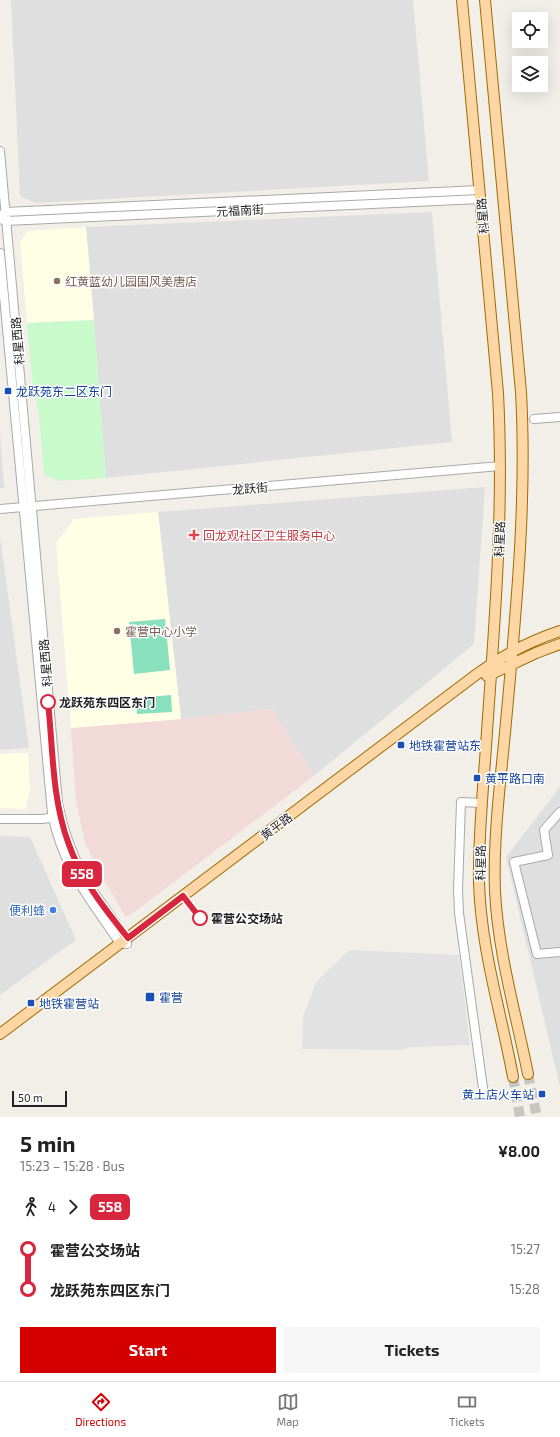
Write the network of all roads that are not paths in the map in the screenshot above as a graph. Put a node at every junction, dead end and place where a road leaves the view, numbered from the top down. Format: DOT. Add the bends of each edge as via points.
graph roads {
  1 [pos="462,0"];
  2 [pos="485,0"];
  3 [pos="0,151"];
  4 [pos="480,195"];
  5 [pos="3,217"];
  6 [pos="0,253"];
  7 [pos="560,417"];
  8 [pos="534,419"];
  9 [pos="500,466"];
  10 [pos="27,507"];
  11 [pos="0,509"];
  12 [pos="560,631"];
  13 [pos="560,644"];
  14 [pos="512,651"];
  15 [pos="511,664"];
  16 [pos="491,668"];
  17 [pos="482,803"];
  18 [pos="560,812"];
  19 [pos="56,817"];
  20 [pos="0,819"];
  21 [pos="125,942"];
  22 [pos="560,952"];
  23 [pos="0,1034"];
  24 [pos="0,1040"];
  25 [pos="528,1074"];
  26 [pos="513,1077"];
  27 [pos="483,1088"];
  1 -- 4 [label="main road, 科星路"];
  2 -- 14 [label="main road, 科星路" via="523,430 521,534"];
  3 -- 5 [label="street, 科星西路"];
  4 -- 5 [label="street, 元福南街"];
  4 -- 9 [label="main road, 科星路" via="498,393"];
  5 -- 10 [label="street, 科星西路"];
  6 -- 10 [label="street, 科星西路"];
  7 -- 8 [label="street"];
  9 -- 10 [label="street, 龙跃街"];
  9 -- 16 [label="main road, 科星路" via="499,555"];
  10 -- 11 [label="street, 龙跃街"];
  10 -- 19 [label="street, 科星西路" via="57,796"];
  12 -- 14 [label="main road, 黄平路"];
  13 -- 15 [label="main road, 黄平路"];
  14 -- 15 [label="main road, 科星路"];
  14 -- 16 [label="main road, 黄平路"];
  15 -- 16 [label="main road, 黄平路"];
  15 -- 25 [label="main road, 科星路" via="496,833 495,892 503,956"];
  16 -- 17 [label="main road, 科星路"];
  16 -- 21 [label="main road, 黄平路"];
  17 -- 26 [label="main road, 科星路" via="479,883 483,932"];
  17 -- 27 [label="street" via="461,802 458,890"];
  18 -- 22 [label="street" via="544,830 548,855 514,862 537,954"];
  19 -- 20 [label="street"];
  19 -- 21 [label="street, 科星西路" via="59,843 71,870 84,893"];
  21 -- 23 [label="main road, 黄平路"];
  21 -- 24 [label="main road, 黄平路"];
}
